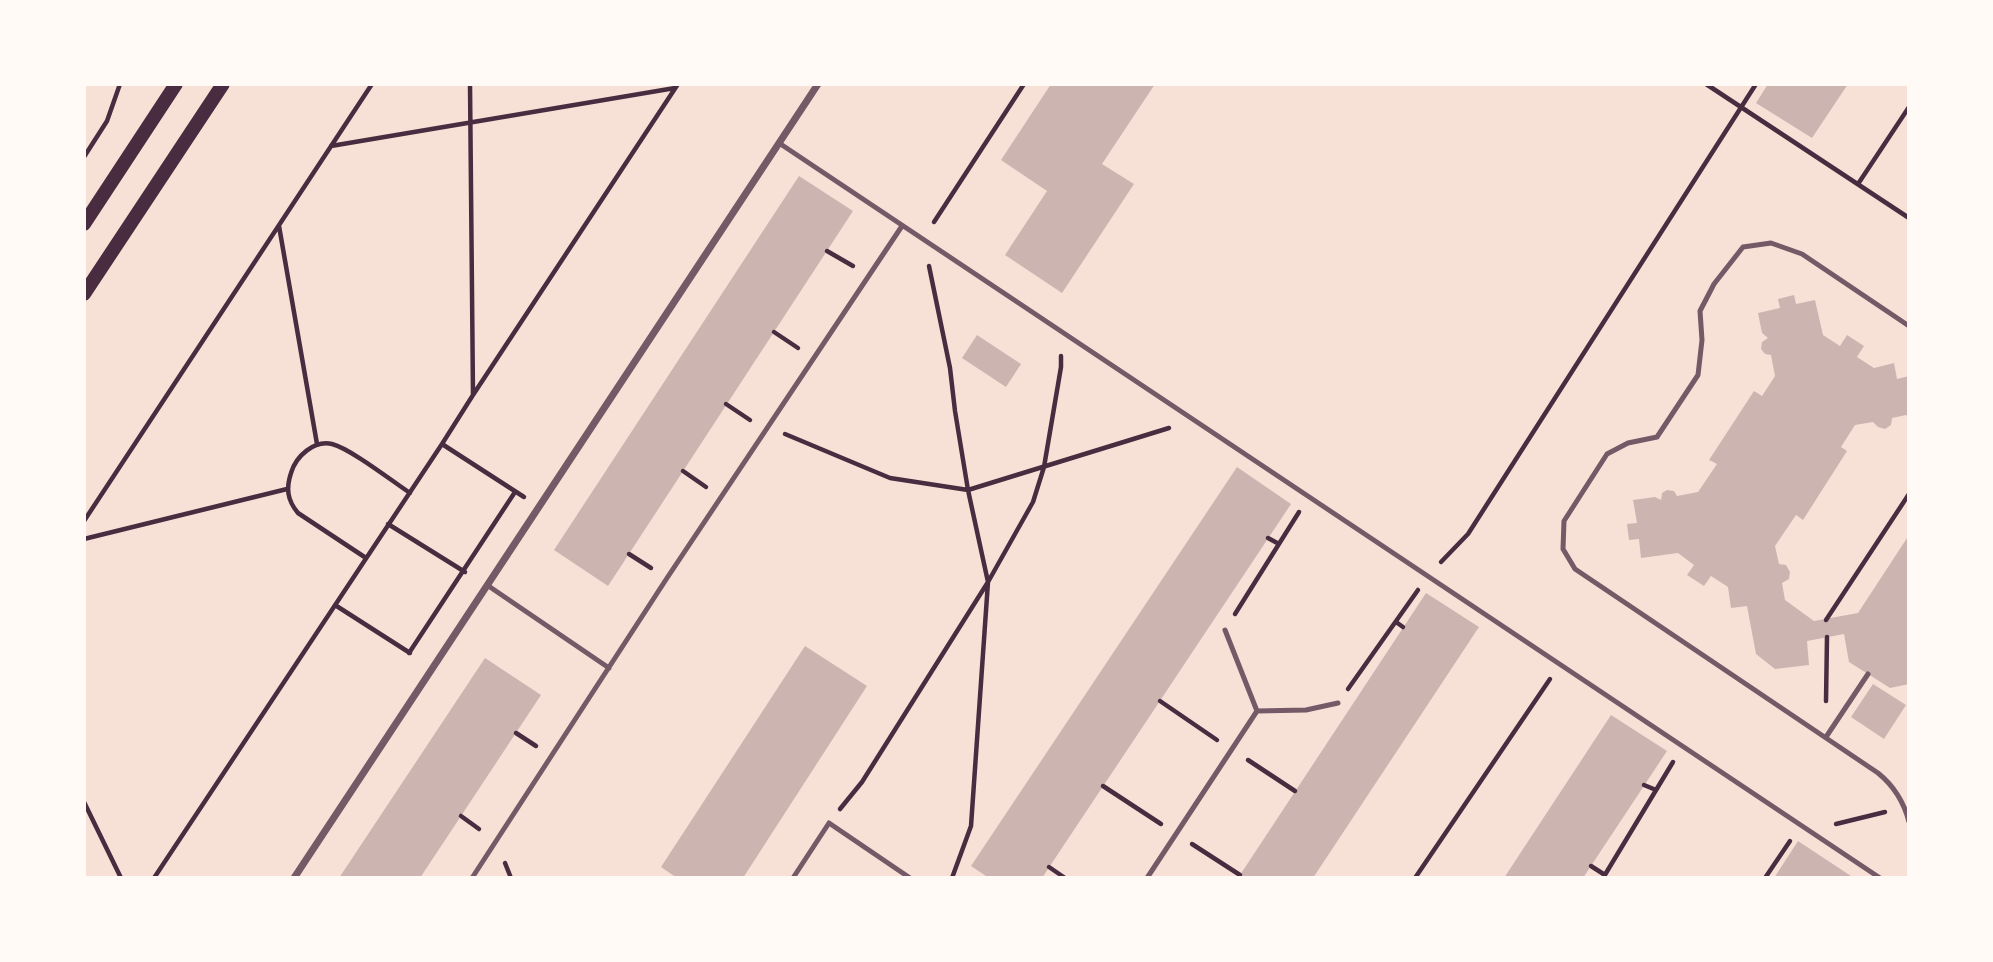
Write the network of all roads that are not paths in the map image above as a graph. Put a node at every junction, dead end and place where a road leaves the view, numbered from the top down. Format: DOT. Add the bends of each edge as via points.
graph roads {
  1 [pos="176,84"];
  2 [pos="223,84"];
  3 [pos="818,84"];
  4 [pos="779,143"];
  5 [pos="84,224"];
  6 [pos="902,226"];
  7 [pos="84,294"];
  8 [pos="1909,326"];
  9 [pos="486,585"];
  10 [pos="1225,630"];
  11 [pos="610,668"];
  12 [pos="1868,674"];
  13 [pos="1338,703"];
  14 [pos="1257,711"];
  15 [pos="1826,737"];
  16 [pos="1909,822"];
  17 [pos="294,878"];
  18 [pos="472,878"];
  19 [pos="793,878"];
  20 [pos="911,878"];
  21 [pos="1147,878"];
  22 [pos="1880,878"];
  1 -- 5 [label="main road"];
  2 -- 7 [label="main road"];
  3 -- 4 [label="street"];
  4 -- 6 [label="lane"];
  4 -- 9 [label="street"];
  6 -- 11 [label="lane"];
  6 -- 22 [label="lane"];
  8 -- 15 [label="lane" via="1802,254 1771,243 1743,247 1700,311 1698,375 1657,437 1628,443 1607,454 1564,521 1563,549 1575,569"];
  9 -- 11 [label="lane"];
  9 -- 17 [label="street"];
  10 -- 14 [label="lane"];
  11 -- 18 [label="lane"];
  12 -- 15 [label="lane"];
  13 -- 14 [label="lane" via="1306,710"];
  14 -- 21 [label="lane"];
  15 -- 16 [label="lane" via="1890,783"];
  19 -- 20 [label="lane" via="829,823"];
}
